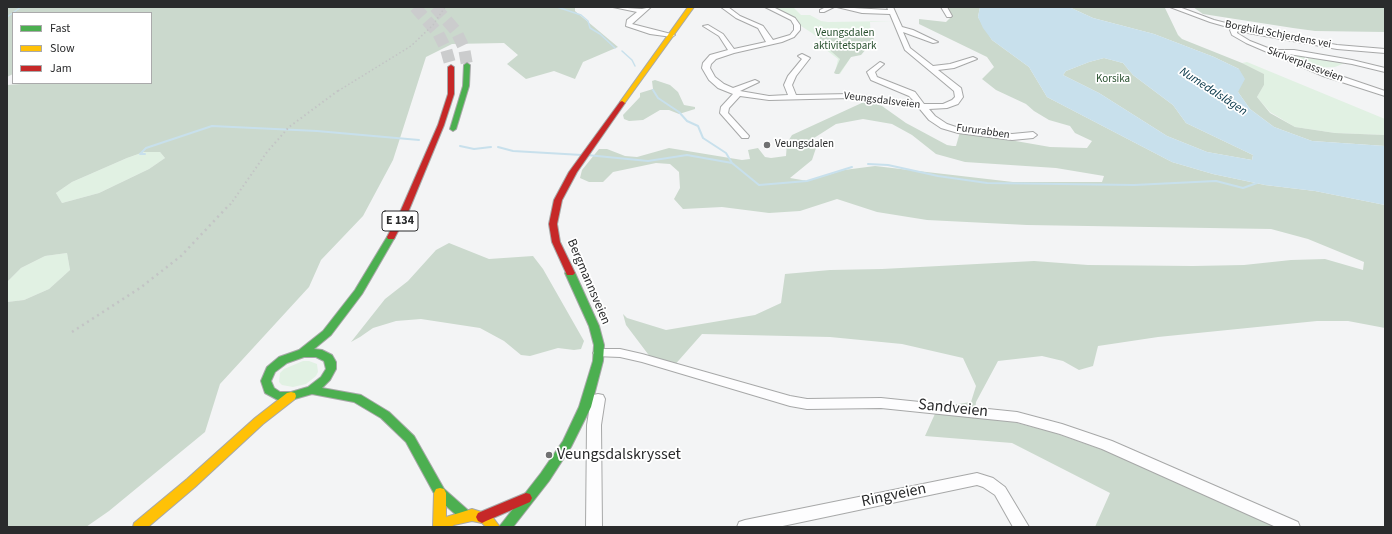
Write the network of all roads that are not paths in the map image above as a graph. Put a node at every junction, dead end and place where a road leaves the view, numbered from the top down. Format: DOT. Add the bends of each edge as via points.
graph roads {
  1 [pos="616,7"];
  2 [pos="691,7"];
  3 [pos="724,7"];
  4 [pos="768,7"];
  5 [pos="831,7"];
  6 [pos="840,7"];
  7 [pos="944,7"];
  8 [pos="1172,7"];
  9 [pos="646,9"];
  10 [pos="891,10"];
  11 [pos="822,11"];
  12 [pos="949,16"];
  13 [pos="706,26"];
  14 [pos="1236,28"];
  15 [pos="899,29"];
  16 [pos="672,35"];
  17 [pos="935,42"];
  18 [pos="772,43"];
  19 [pos="732,51"];
  20 [pos="1385,51"];
  21 [pos="1271,52"];
  22 [pos="802,56"];
  23 [pos="973,59"];
  24 [pos="880,64"];
  25 [pos="467,65"];
  26 [pos="451,67"];
  27 [pos="931,69"];
  28 [pos="1385,70"];
  29 [pos="755,82"];
  30 [pos="735,92"];
  31 [pos="1385,94"];
  32 [pos="794,98"];
  33 [pos="922,106"];
  34 [pos="1033,135"];
  35 [pos="745,136"];
  36 [pos="449,137"];
  37 [pos="303,353"];
  38 [pos="599,354"];
  39 [pos="344,388"];
  40 [pos="269,390"];
  41 [pos="312,390"];
  42 [pos="291,396"];
  43 [pos="357,398"];
  44 [pos="263,399"];
  45 [pos="598,399"];
  46 [pos="253,414"];
  47 [pos="440,493"];
  48 [pos="530,495"];
  49 [pos="466,516"];
  50 [pos="482,517"];
  51 [pos="135,525"];
  52 [pos="440,527"];
  53 [pos="494,527"];
  54 [pos="505,527"];
  55 [pos="594,527"];
  56 [pos="745,527"];
  57 [pos="1020,527"];
  58 [pos="1292,527"];
  1 -- 9 [label="street"];
  2 -- 16 [label="main road, Bergmannsveien"];
  3 -- 18 [label="street" via="738,17 761,27"];
  4 -- 18 [label="street, Veungsdalsveien" via="790,17 798,27 792,36"];
  5 -- 11 [label="street"];
  6 -- 10 [label="street" via="862,11"];
  7 -- 12 [label="street"];
  8 -- 14 [label="street, Borghild Schjerdens vei"];
  9 -- 16 [label="street" via="629,21 628,25 640,30"];
  10 -- 15 [label="street, Veungsdalsveien"];
  13 -- 19 [label="street" via="720,34"];
  14 -- 20 [label="street, Borghild Schjerdens vei" via="1313,43"];
  14 -- 21 [label="street, Skriverplassveien" via="1233,30 1238,37"];
  15 -- 17 [label="street"];
  15 -- 27 [label="street, Veungsdalsveien" via="907,49"];
  16 -- 38 [label="main road, Bergmannsveien" via="573,172 562,189 556,207 553,224 556,242 594,326"];
  18 -- 19 [label="street, Veungsdalsveien"];
  19 -- 30 [label="street, Veungsdalsveien" via="713,57 706,68 715,82"];
  21 -- 28 [label="street" via="1294,52 1361,63"];
  21 -- 31 [label="street, Skriverplassveien"];
  22 -- 32 [label="street" via="806,58 788,85"];
  23 -- 27 [label="street" via="960,65"];
  24 -- 33 [label="street, Fururabben" via="872,72 874,78 912,94"];
  25 -- 36 [label="main road" via="463,101"];
  26 -- 37 [label="main road, E 134" via="447,111 389,243 346,309 327,333"];
  27 -- 33 [label="street, Veungsdalsveien" via="953,85 959,95 950,104 938,107"];
  29 -- 30 [label="street"];
  30 -- 32 [label="street, Veungsdalsveien" via="769,98"];
  30 -- 35 [label="street" via="724,113"];
  32 -- 33 [label="street, Veungsdalsveien" via="851,96"];
  33 -- 34 [label="street, Fururabben" via="932,118 944,126 958,130 1012,137"];
  37 -- 40 [label="main road, E 134" via="283,360 271,370 266,381"];
  37 -- 41 [label="main road, E 134" via="330,354 332,377"];
  38 -- 48 [label="main road, Bergmannsveien" via="595,376 580,420 554,465"];
  38 -- 58 [label="street, Sandveien" via="620,353 642,358 807,404 912,404 1017,417 1107,445"];
  39 -- 43 [label="main road" via="354,393"];
  40 -- 42 [label="main road, E 134" via="278,396"];
  40 -- 44 [label="main road, E 134"];
  41 -- 42 [label="main road, E 134"];
  41 -- 43 [label="main road"];
  42 -- 51 [label="main road, E 134" via="259,421 191,483"];
  43 -- 47 [label="main road" via="395,423 410,439"];
  45 -- 55 [label="street" via="594,425"];
  46 -- 51 [label="main road, E 134"];
  47 -- 49 [label="main road"];
  47 -- 52 [label="main road"];
  48 -- 50 [label="main road, Bergmannsveien"];
  48 -- 54 [label="main road, Bergmannsveien"];
  49 -- 50 [label="main road"];
  49 -- 52 [label="main road" via="451,520"];
  50 -- 53 [label="main road"];
  56 -- 57 [label="street, Ringveien" via="976,479 988,482 1000,491"];
}
